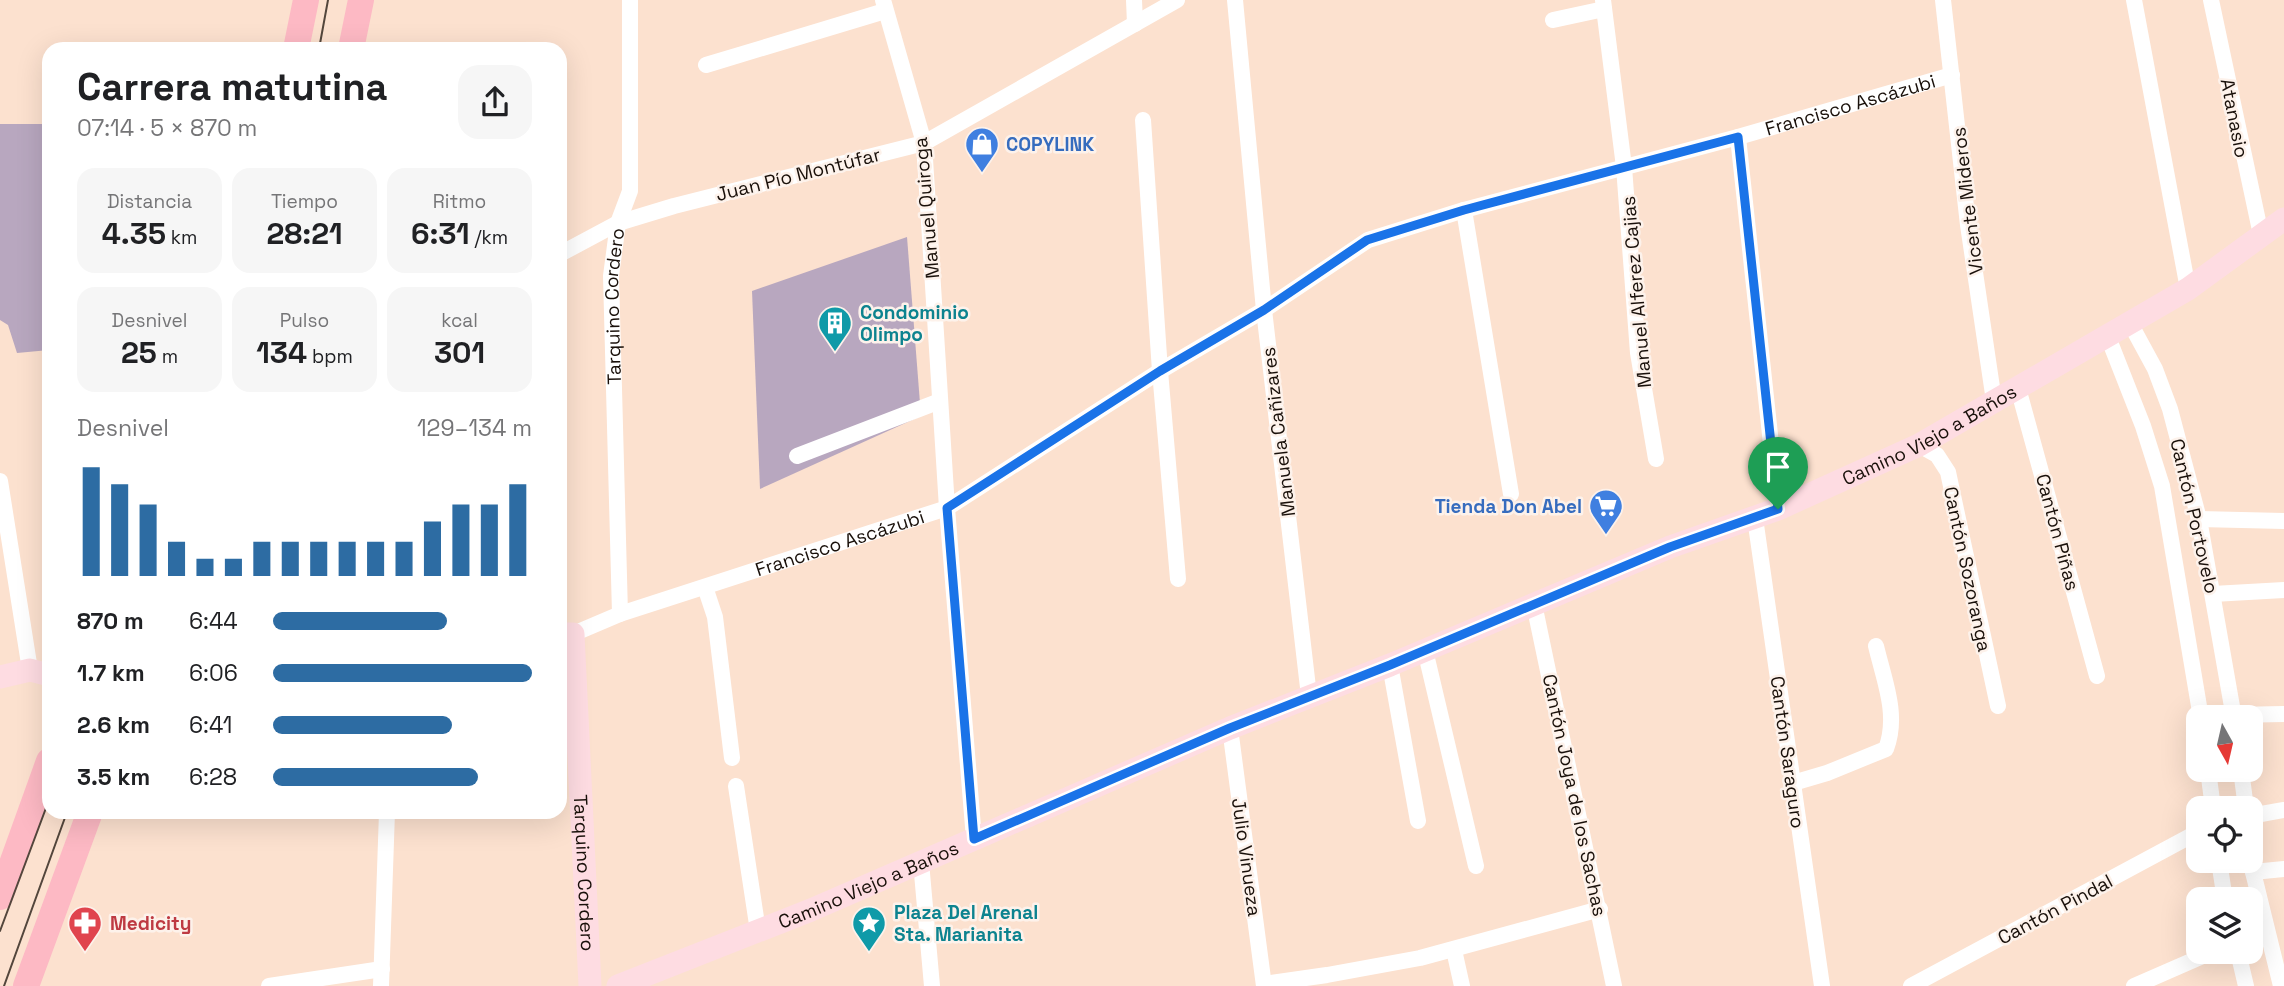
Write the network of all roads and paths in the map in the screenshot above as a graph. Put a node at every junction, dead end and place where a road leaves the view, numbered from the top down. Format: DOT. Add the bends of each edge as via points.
graph roads {
  1 [pos="306,0"];
  2 [pos="361,0"];
  3 [pos="629,0"];
  4 [pos="1134,0"];
  5 [pos="1177,0"];
  6 [pos="1235,0"];
  7 [pos="1943,0"];
  8 [pos="2134,0"];
  9 [pos="2211,0"];
  10 [pos="1604,5"];
  11 [pos="884,6"];
  12 [pos="1553,20"];
  13 [pos="1135,24"];
  14 [pos="297,42"];
  15 [pos="352,42"];
  16 [pos="706,65"];
  17 [pos="1952,75"];
  18 [pos="1143,120"];
  19 [pos="1738,137"];
  20 [pos="924,143"];
  21 [pos="1624,167"];
  22 [pos="1464,210"];
  23 [pos="2284,219"];
  24 [pos="618,223"];
  25 [pos="2261,235"];
  26 [pos="567,250"];
  27 [pos="2188,289"];
  28 [pos="1264,310"];
  29 [pos="2130,323"];
  30 [pos="2108,337"];
  31 [pos="1160,371"];
  32 [pos="2018,388"];
  33 [pos="940,401"];
  34 [pos="1994,401"];
  35 [pos="1919,445"];
  36 [pos="797,456"];
  37 [pos="1656,459"];
  38 [pos="0,481"];
  39 [pos="1511,494"];
  40 [pos="947,508"];
  41 [pos="1778,509"];
  42 [pos="1755,518"];
  43 [pos="2199,519"];
  44 [pos="2284,521"];
  45 [pos="1178,579"];
  46 [pos="705,587"];
  47 [pos="2284,590"];
  48 [pos="2213,594"];
  49 [pos="1534,604"];
  50 [pos="620,614"];
  51 [pos="567,634"];
  52 [pos="1876,646"];
  53 [pos="567,649"];
  54 [pos="1425,650"];
  55 [pos="1390,665"];
  56 [pos="39,673"];
  57 [pos="2097,676"];
  58 [pos="0,677"];
  59 [pos="1309,696"];
  60 [pos="2200,705"];
  61 [pos="2232,705"];
  62 [pos="1997,706"];
  63 [pos="2284,714"];
  64 [pos="2263,715"];
  65 [pos="1230,728"];
  66 [pos="732,758"];
  67 [pos="42,780"];
  68 [pos="1793,783"];
  69 [pos="736,786"];
  70 [pos="2284,810"];
  71 [pos="2263,814"];
  72 [pos="87,819"];
  73 [pos="387,819"];
  74 [pos="1418,821"];
  75 [pos="2186,838"];
  76 [pos="974,839"];
  77 [pos="921,863"];
  78 [pos="1476,866"];
  79 [pos="2284,869"];
  80 [pos="2263,871"];
  81 [pos="2253,873"];
  82 [pos="0,897"];
  83 [pos="1600,909"];
  84 [pos="758,931"];
  85 [pos="1454,950"];
  86 [pos="2186,963"];
  87 [pos="2241,964"];
  88 [pos="382,969"];
  89 [pos="1264,985"];
  90 [pos="26,986"];
  91 [pos="269,986"];
  92 [pos="381,986"];
  93 [pos="590,986"];
  94 [pos="618,986"];
  95 [pos="932,986"];
  96 [pos="1462,986"];
  97 [pos="1614,986"];
  98 [pos="1822,986"];
  99 [pos="1912,986"];
  100 [pos="2134,986"];
  101 [pos="2246,986"];
  102 [pos="2281,986"];
  1 -- 14 [label="main road"];
  2 -- 15 [label="main road"];
  3 -- 24 [label="street, Tarquino Cordero" via="630,191"];
  4 -- 13 [label="street"];
  5 -- 13 [label="street, Juan Pío Montúfar"];
  6 -- 28 [label="street, Manuela Cañizares"];
  7 -- 17 [label="street, Vicente Mideros"];
  8 -- 27 [label="street"];
  9 -- 25 [label="street, Atanasio"];
  10 -- 12 [label="street"];
  10 -- 21 [label="street, Manuel Alferez Cajias"];
  11 -- 16 [label="street"];
  11 -- 20 [label="street, Manuel Quiroga"];
  13 -- 20 [label="street, Juan Pío Montúfar"];
  17 -- 19 [label="street, Francisco Ascázubi"];
  17 -- 34 [label="street, Vicente Mideros"];
  18 -- 31 [label="street"];
  19 -- 21 [label="street, Francisco Ascázubi"];
  19 -- 41 [label="street"];
  20 -- 24 [label="street, Juan Pío Montúfar"];
  20 -- 33 [label="street, Manuel Quiroga"];
  21 -- 22 [label="street, Francisco Ascázubi"];
  21 -- 37 [label="street, Manuel Alferez Cajias" via="1638,353"];
  22 -- 28 [label="street, Francisco Ascázubi" via="1367,240"];
  22 -- 39 [label="street"];
  23 -- 25 [label="street, Camino Viejo a Baños"];
  24 -- 26 [label="street, Juan Pío Montúfar"];
  24 -- 50 [label="street, Tarquino Cordero" via="611,276"];
  25 -- 27 [label="street, Camino Viejo a Baños"];
  27 -- 29 [label="street, Camino Viejo a Baños"];
  28 -- 31 [label="street, Francisco Ascázubi"];
  28 -- 59 [label="street, Manuela Cañizares"];
  29 -- 30 [label="street, Camino Viejo a Baños"];
  29 -- 43 [label="street, Cantón Portovelo" via="2170,409"];
  30 -- 32 [label="street, Camino Viejo a Baños"];
  30 -- 60 [label="street, Cantón Portovelo" via="2162,486"];
  31 -- 40 [label="street, Francisco Ascázubi"];
  31 -- 45 [label="street"];
  32 -- 34 [label="street, Camino Viejo a Baños"];
  32 -- 57 [label="street, Cantón Piñas"];
  33 -- 36 [label="street"];
  33 -- 40 [label="street, Manuel Quiroga"];
  34 -- 35 [label="street, Camino Viejo a Baños"];
  35 -- 41 [label="street, Camino Viejo a Baños"];
  35 -- 62 [label="street, Cantón Sozoranga" via="1937,455 1948,472"];
  38 -- 56 [label="street"];
  40 -- 46 [label="street, Francisco Ascázubi"];
  40 -- 76 [label="street, Manuel Quiroga"];
  41 -- 42 [label="street, Camino Viejo a Baños"];
  42 -- 49 [label="street, Camino Viejo a Baños" via="1670,547"];
  42 -- 68 [label="street, Cantón Saraguro"];
  43 -- 44 [label="street"];
  43 -- 48 [label="street, Cantón Portovelo"];
  46 -- 50 [label="street, Francisco Ascázubi"];
  46 -- 66 [label="street" via="715,617"];
  47 -- 48 [label="street"];
  48 -- 61 [label="street, Cantón Portovelo"];
  49 -- 54 [label="street, Camino Viejo a Baños"];
  49 -- 83 [label="street, Cantón Joya de los Sachas"];
  50 -- 51 [label="street, Francisco Ascázubi"];
  52 -- 68 [label="street" via="1893,714 1886,749"];
  53 -- 93 [label="street, Tarquino Cordero"];
  54 -- 55 [label="street, Camino Viejo a Baños"];
  54 -- 78 [label="street"];
  55 -- 59 [label="street, Camino Viejo a Baños"];
  55 -- 74 [label="street"];
  56 -- 58 [label="street"];
  59 -- 65 [label="street, Camino Viejo a Baños"];
  63 -- 64 [label="street"];
  65 -- 76 [label="street, Camino Viejo a Baños"];
  65 -- 89 [label="street, Julio Vinueza"];
  67 -- 82 [label="main road"];
  68 -- 98 [label="street, Cantón Saraguro"];
  69 -- 84 [label="street"];
  70 -- 71 [label="street"];
  72 -- 90 [label="main road"];
  73 -- 88 [label="street"];
  75 -- 99 [label="street, Cantón Pindal"];
  76 -- 77 [label="street, Camino Viejo a Baños"];
  77 -- 84 [label="street, Camino Viejo a Baños"];
  77 -- 95 [label="street"];
  79 -- 80 [label="street"];
  81 -- 102 [label="street"];
  83 -- 85 [label="street"];
  83 -- 97 [label="street, Cantón Joya de los Sachas"];
  84 -- 94 [label="street, Camino Viejo a Baños"];
  85 -- 89 [label="street"];
  85 -- 96 [label="street"];
  86 -- 100 [label="street"];
  87 -- 101 [label="street"];
  88 -- 91 [label="street"];
  88 -- 92 [label="street"];
}
